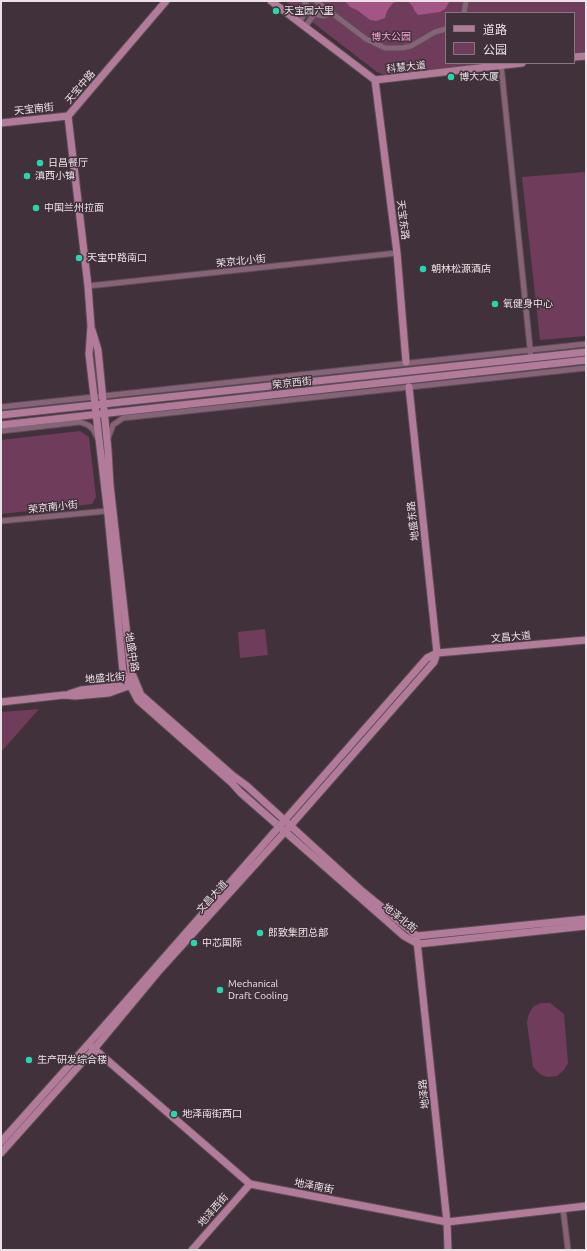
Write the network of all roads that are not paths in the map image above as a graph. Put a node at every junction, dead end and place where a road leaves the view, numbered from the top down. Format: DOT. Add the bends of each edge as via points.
graph roads {
  1 [pos="166,1"];
  2 [pos="272,1"];
  3 [pos="304,1"];
  4 [pos="316,1"];
  5 [pos="466,1"];
  6 [pos="309,8"];
  7 [pos="464,12"];
  8 [pos="315,13"];
  9 [pos="332,13"];
  10 [pos="299,22"];
  11 [pos="305,27"];
  12 [pos="445,29"];
  13 [pos="586,56"];
  14 [pos="575,57"];
  15 [pos="512,64"];
  16 [pos="501,65"];
  17 [pos="375,80"];
  18 [pos="68,116"];
  19 [pos="1,123"];
  20 [pos="397,253"];
  21 [pos="88,286"];
  22 [pos="91,326"];
  23 [pos="586,344"];
  24 [pos="530,349"];
  25 [pos="586,352"];
  26 [pos="531,358"];
  27 [pos="586,360"];
  28 [pos="406,362"];
  29 [pos="586,368"];
  30 [pos="409,387"];
  31 [pos="102,396"];
  32 [pos="94,397"];
  33 [pos="104,404"];
  34 [pos="1,406"];
  35 [pos="95,406"];
  36 [pos="104,414"];
  37 [pos="96,415"];
  38 [pos="1,416"];
  39 [pos="1,425"];
  40 [pos="1,431"];
  41 [pos="107,438"];
  42 [pos="98,439"];
  43 [pos="107,511"];
  44 [pos="1,521"];
  45 [pos="586,640"];
  46 [pos="437,653"];
  47 [pos="133,685"];
  48 [pos="1,702"];
  49 [pos="285,820"];
  50 [pos="291,825"];
  51 [pos="279,826"];
  52 [pos="285,831"];
  53 [pos="586,919"];
  54 [pos="586,926"];
  55 [pos="417,936"];
  56 [pos="418,944"];
  57 [pos="91,1047"];
  58 [pos="1,1142"];
  59 [pos="1,1154"];
  60 [pos="250,1184"];
  61 [pos="586,1206"];
  62 [pos="563,1209"];
  63 [pos="447,1222"];
  64 [pos="192,1250"];
  65 [pos="448,1250"];
  66 [pos="568,1250"];
  1 -- 18 [label="street, 天宝中路"];
  2 -- 10 [label="street, 科慧大道"];
  3 -- 6 [label="street"];
  4 -- 9 [label="street"];
  5 -- 7 [label="street"];
  6 -- 8 [label="street"];
  6 -- 10 [label="street"];
  8 -- 9 [label="street" via="324,16"];
  8 -- 11 [label="street"];
  9 -- 12 [label="street" via="366,39 385,48 411,46"];
  10 -- 11 [label="street, 科慧大道"];
  11 -- 17 [label="street, 科慧大道"];
  13 -- 14 [label="street"];
  15 -- 16 [label="street, 科慧大道"];
  16 -- 17 [label="street, 科慧大道"];
  16 -- 24 [label="street"];
  17 -- 20 [label="street, 天宝东路"];
  18 -- 19 [label="street, 天宝南街"];
  18 -- 21 [label="street, 天宝中路"];
  20 -- 21 [label="street, 荣京北小街"];
  20 -- 28 [label="street, 天宝东路"];
  21 -- 22 [label="street, 天宝中路"];
  22 -- 31 [label="street, 天宝中路" via="98,350"];
  22 -- 32 [label="street, 天宝中路" via="89,354"];
  23 -- 24 [label="street"];
  24 -- 26 [label="street"];
  24 -- 28 [label="street"];
  25 -- 26 [label="street, 荣京西街"];
  26 -- 33 [label="street, 荣京西街"];
  27 -- 36 [label="street, 荣京西街"];
  28 -- 31 [label="street"];
  29 -- 30 [label="street"];
  30 -- 41 [label="street" via="123,418 113,425"];
  30 -- 46 [label="street, 地盛东路"];
  31 -- 32 [label="street"];
  31 -- 33 [label="street, 天宝中路"];
  32 -- 34 [label="street"];
  32 -- 35 [label="street, 天宝中路"];
  33 -- 35 [label="street, 荣京西街"];
  33 -- 36 [label="street, 天宝中路"];
  35 -- 37 [label="street, 天宝中路"];
  35 -- 38 [label="street, 荣京西街"];
  36 -- 37 [label="street, 荣京西街"];
  36 -- 41 [label="street, 地盛中路"];
  37 -- 39 [label="street, 荣京西街"];
  37 -- 42 [label="street, 地盛中路"];
  40 -- 42 [label="street" via="80,422 88,425"];
  41 -- 47 [label="street, 地盛中路"];
  42 -- 43 [label="street, 地盛中路"];
  43 -- 44 [label="street, 荣京南小街"];
  43 -- 47 [label="street, 地盛中路" via="123,672"];
  45 -- 46 [label="street, 文昌大道"];
  46 -- 49 [label="street, 文昌大道" via="427,658"];
  46 -- 50 [label="street, 文昌大道" via="434,662"];
  47 -- 48 [label="street, 地盛北街"];
  47 -- 49 [label="street, 地盛中路" via="232,776"];
  47 -- 51 [label="street, 地盛中路" via="138,700"];
  49 -- 50 [label="street, 地盛中路"];
  49 -- 51 [label="street, 文昌大道"];
  50 -- 52 [label="street, 文昌大道"];
  50 -- 55 [label="street, 地泽北街" via="362,891"];
  51 -- 52 [label="street, 地泽北街"];
  51 -- 57 [label="street, 文昌大道"];
  52 -- 56 [label="street, 地泽北街" via="404,936"];
  52 -- 57 [label="street, 文昌大道"];
  53 -- 55 [label="street, 地泽北街"];
  54 -- 56 [label="street, 地泽北街"];
  55 -- 56 [label="street, 地泽路"];
  56 -- 63 [label="street, 地泽路"];
  57 -- 58 [label="street, 文昌大道"];
  57 -- 59 [label="street, 文昌大道"];
  57 -- 60 [label="street, 地泽南街"];
  60 -- 63 [label="street, 地泽南街"];
  60 -- 64 [label="street, 地泽西街"];
  61 -- 62 [label="street, 地泽南街"];
  62 -- 63 [label="street, 地泽南街"];
  62 -- 66 [label="street"];
  63 -- 65 [label="street, 地泽路"];
}
